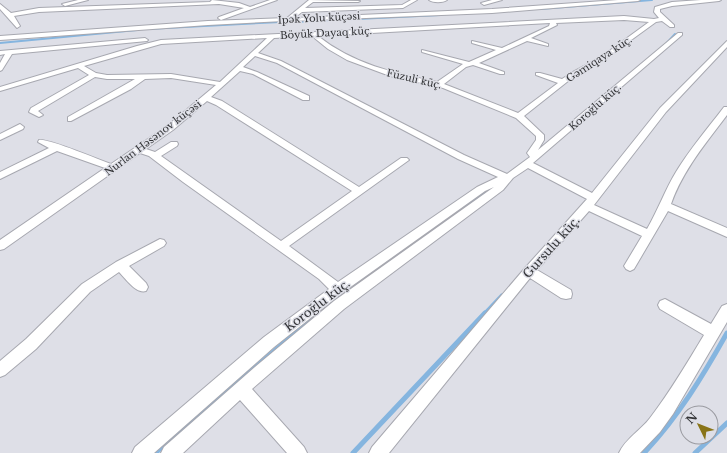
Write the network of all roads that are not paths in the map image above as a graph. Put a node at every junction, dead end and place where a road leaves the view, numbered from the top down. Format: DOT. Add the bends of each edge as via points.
graph roads {
  1 [pos="86,0"];
  2 [pos="198,0"];
  3 [pos="250,0"];
  4 [pos="275,0"];
  5 [pos="312,0"];
  6 [pos="403,0"];
  7 [pos="431,0"];
  8 [pos="445,0"];
  9 [pos="500,0"];
  10 [pos="638,0"];
  11 [pos="659,0"];
  12 [pos="690,0"];
  13 [pos="719,0"];
  14 [pos="57,1"];
  15 [pos="365,1"];
  16 [pos="372,1"];
  17 [pos="380,1"];
  18 [pos="412,1"];
  19 [pos="484,3"];
  20 [pos="63,4"];
  21 [pos="218,4"];
  22 [pos="263,4"];
  23 [pos="0,6"];
  24 [pos="39,10"];
  25 [pos="247,10"];
  26 [pos="301,10"];
  27 [pos="9,16"];
  28 [pos="663,19"];
  29 [pos="288,21"];
  30 [pos="654,21"];
  31 [pos="225,22"];
  32 [pos="208,23"];
  33 [pos="553,23"];
  34 [pos="360,24"];
  35 [pos="18,26"];
  36 [pos="72,26"];
  37 [pos="161,27"];
  38 [pos="361,32"];
  39 [pos="314,34"];
  40 [pos="272,36"];
  41 [pos="0,38"];
  42 [pos="527,39"];
  43 [pos="161,42"];
  44 [pos="474,42"];
  45 [pos="727,43"];
  46 [pos="546,44"];
  47 [pos="502,50"];
  48 [pos="424,51"];
  49 [pos="10,52"];
  50 [pos="0,53"];
  51 [pos="253,54"];
  52 [pos="471,64"];
  53 [pos="80,66"];
  54 [pos="238,68"];
  55 [pos="0,69"];
  56 [pos="502,73"];
  57 [pos="538,74"];
  58 [pos="94,75"];
  59 [pos="144,76"];
  60 [pos="563,82"];
  61 [pos="221,84"];
  62 [pos="439,84"];
  63 [pos="0,89"];
  64 [pos="206,98"];
  65 [pos="306,98"];
  66 [pos="727,109"];
  67 [pos="39,115"];
  68 [pos="519,116"];
  69 [pos="71,119"];
  70 [pos="20,127"];
  71 [pos="0,137"];
  72 [pos="42,142"];
  73 [pos="174,144"];
  74 [pos="57,147"];
  75 [pos="139,150"];
  76 [pos="154,156"];
  77 [pos="404,160"];
  78 [pos="531,160"];
  79 [pos="113,168"];
  80 [pos="0,176"];
  81 [pos="508,178"];
  82 [pos="359,191"];
  83 [pos="591,202"];
  84 [pos="665,205"];
  85 [pos="727,233"];
  86 [pos="648,234"];
  87 [pos="160,243"];
  88 [pos="0,246"];
  89 [pos="280,247"];
  90 [pos="120,265"];
  91 [pos="630,266"];
  92 [pos="529,271"];
  93 [pos="142,287"];
  94 [pos="338,289"];
  95 [pos="566,294"];
  96 [pos="665,305"];
  97 [pos="727,310"];
  98 [pos="714,333"];
  99 [pos="0,370"];
  100 [pos="240,389"];
  101 [pos="141,453"];
  102 [pos="170,453"];
  103 [pos="298,453"];
  104 [pos="378,453"];
  105 [pos="628,453"];
  1 -- 20 [label="street"];
  2 -- 21 [label="street"];
  3 -- 22 [label="street"];
  4 -- 22 [label="street"];
  5 -- 15 [label="street"];
  5 -- 26 [label="street, Nurlan Həsənov küçəsi"];
  6 -- 18 [label="street"];
  7 -- 8 [label="street"];
  9 -- 19 [label="street"];
  10 -- 29 [label="street, İpək Yolu küçəsi"];
  11 -- 12 [label="street"];
  13 -- 28 [label="street" via="660,7 656,10"];
  14 -- 20 [label="street"];
  16 -- 17 [label="street"];
  18 -- 26 [label="street" via="403,6"];
  20 -- 24 [label="street"];
  21 -- 24 [label="street"];
  21 -- 25 [label="street" via="239,5"];
  22 -- 25 [label="street"];
  23 -- 27 [label="street"];
  24 -- 27 [label="street"];
  25 -- 31 [label="street" via="244,14"];
  25 -- 32 [label="street"];
  26 -- 29 [label="street, Nurlan Həsənov küçəsi"];
  27 -- 35 [label="street"];
  28 -- 30 [label="street, Gəmiqaya küç."];
  28 -- 78 [label="street, Koroğlu küç." via="676,30"];
  29 -- 31 [label="street, İpək Yolu küçəsi"];
  29 -- 40 [label="street, Nurlan Həsənov küçəsi"];
  30 -- 33 [label="street, Böyük Dayaq küç." via="624,18"];
  30 -- 60 [label="street, Gəmiqaya küç." via="603,58"];
  31 -- 32 [label="street, İpək Yolu küçəsi"];
  32 -- 37 [label="street, İpək Yolu küçəsi"];
  33 -- 38 [label="street, Böyük Dayaq küç."];
  33 -- 42 [label="street" via="551,27"];
  34 -- 38 [label="street"];
  36 -- 37 [label="street" via="156,24"];
  37 -- 41 [label="street, İpək Yolu küçəsi"];
  38 -- 39 [label="street, Böyük Dayaq küç."];
  39 -- 40 [label="street, Böyük Dayaq küç."];
  39 -- 62 [label="street, Füzuli küç." via="330,48 349,59 392,75"];
  40 -- 43 [label="street, Böyük Dayaq küç."];
  40 -- 51 [label="street, Nurlan Həsənov küçəsi"];
  42 -- 46 [label="street"];
  42 -- 47 [label="street"];
  43 -- 49 [label="street, Böyük Dayaq küç." via="148,39"];
  43 -- 53 [label="street"];
  44 -- 47 [label="street"];
  45 -- 83 [label="street, Gursulu küç." via="663,110"];
  47 -- 52 [label="street"];
  48 -- 52 [label="street"];
  49 -- 50 [label="street, Böyük Dayaq küç."];
  49 -- 55 [label="street"];
  51 -- 54 [label="street, Nurlan Həsənov küçəsi"];
  51 -- 81 [label="street" via="279,62 461,157"];
  52 -- 56 [label="street"];
  52 -- 62 [label="street"];
  53 -- 58 [label="street"];
  53 -- 63 [label="street"];
  54 -- 61 [label="street, Nurlan Həsənov küçəsi"];
  54 -- 65 [label="street" via="255,73"];
  57 -- 60 [label="street"];
  58 -- 59 [label="street" via="116,78"];
  58 -- 67 [label="street" via="34,110 33,112"];
  59 -- 61 [label="street" via="180,77"];
  59 -- 69 [label="street"];
  60 -- 68 [label="street, Gəmiqaya küç."];
  61 -- 64 [label="street, Nurlan Həsənov küçəsi"];
  62 -- 68 [label="street, Füzuli küç."];
  64 -- 75 [label="street, Nurlan Həsənov küçəsi"];
  64 -- 82 [label="street" via="219,103"];
  66 -- 84 [label="street" via="682,170 670,189"];
  68 -- 78 [label="street" via="540,134"];
  70 -- 71 [label="street"];
  72 -- 74 [label="street"];
  73 -- 76 [label="street"];
  74 -- 79 [label="street"];
  74 -- 80 [label="street"];
  75 -- 76 [label="street"];
  75 -- 79 [label="street, Nurlan Həsənov küçəsi"];
  76 -- 89 [label="street"];
  77 -- 82 [label="street"];
  78 -- 81 [label="street, Koroğlu küç."];
  78 -- 83 [label="street"];
  79 -- 88 [label="street, Nurlan Həsənov küçəsi"];
  81 -- 94 [label="street, Koroğlu küç." via="480,189"];
  81 -- 100 [label="street, Koroğlu küç." via="499,188 340,305"];
  82 -- 89 [label="street"];
  83 -- 86 [label="street"];
  83 -- 92 [label="street, Gursulu küç."];
  84 -- 85 [label="street"];
  84 -- 86 [label="street"];
  86 -- 91 [label="street"];
  87 -- 90 [label="street"];
  89 -- 94 [label="street"];
  90 -- 93 [label="street"];
  90 -- 99 [label="street" via="86,288 31,344"];
  92 -- 95 [label="street"];
  92 -- 104 [label="street, Gursulu küç."];
  94 -- 101 [label="street, Koroğlu küç." via="269,342"];
  96 -- 98 [label="street"];
  97 -- 98 [label="street"];
  98 -- 105 [label="street" via="667,408"];
  100 -- 102 [label="street, Koroğlu küç."];
  100 -- 103 [label="street"];
}
